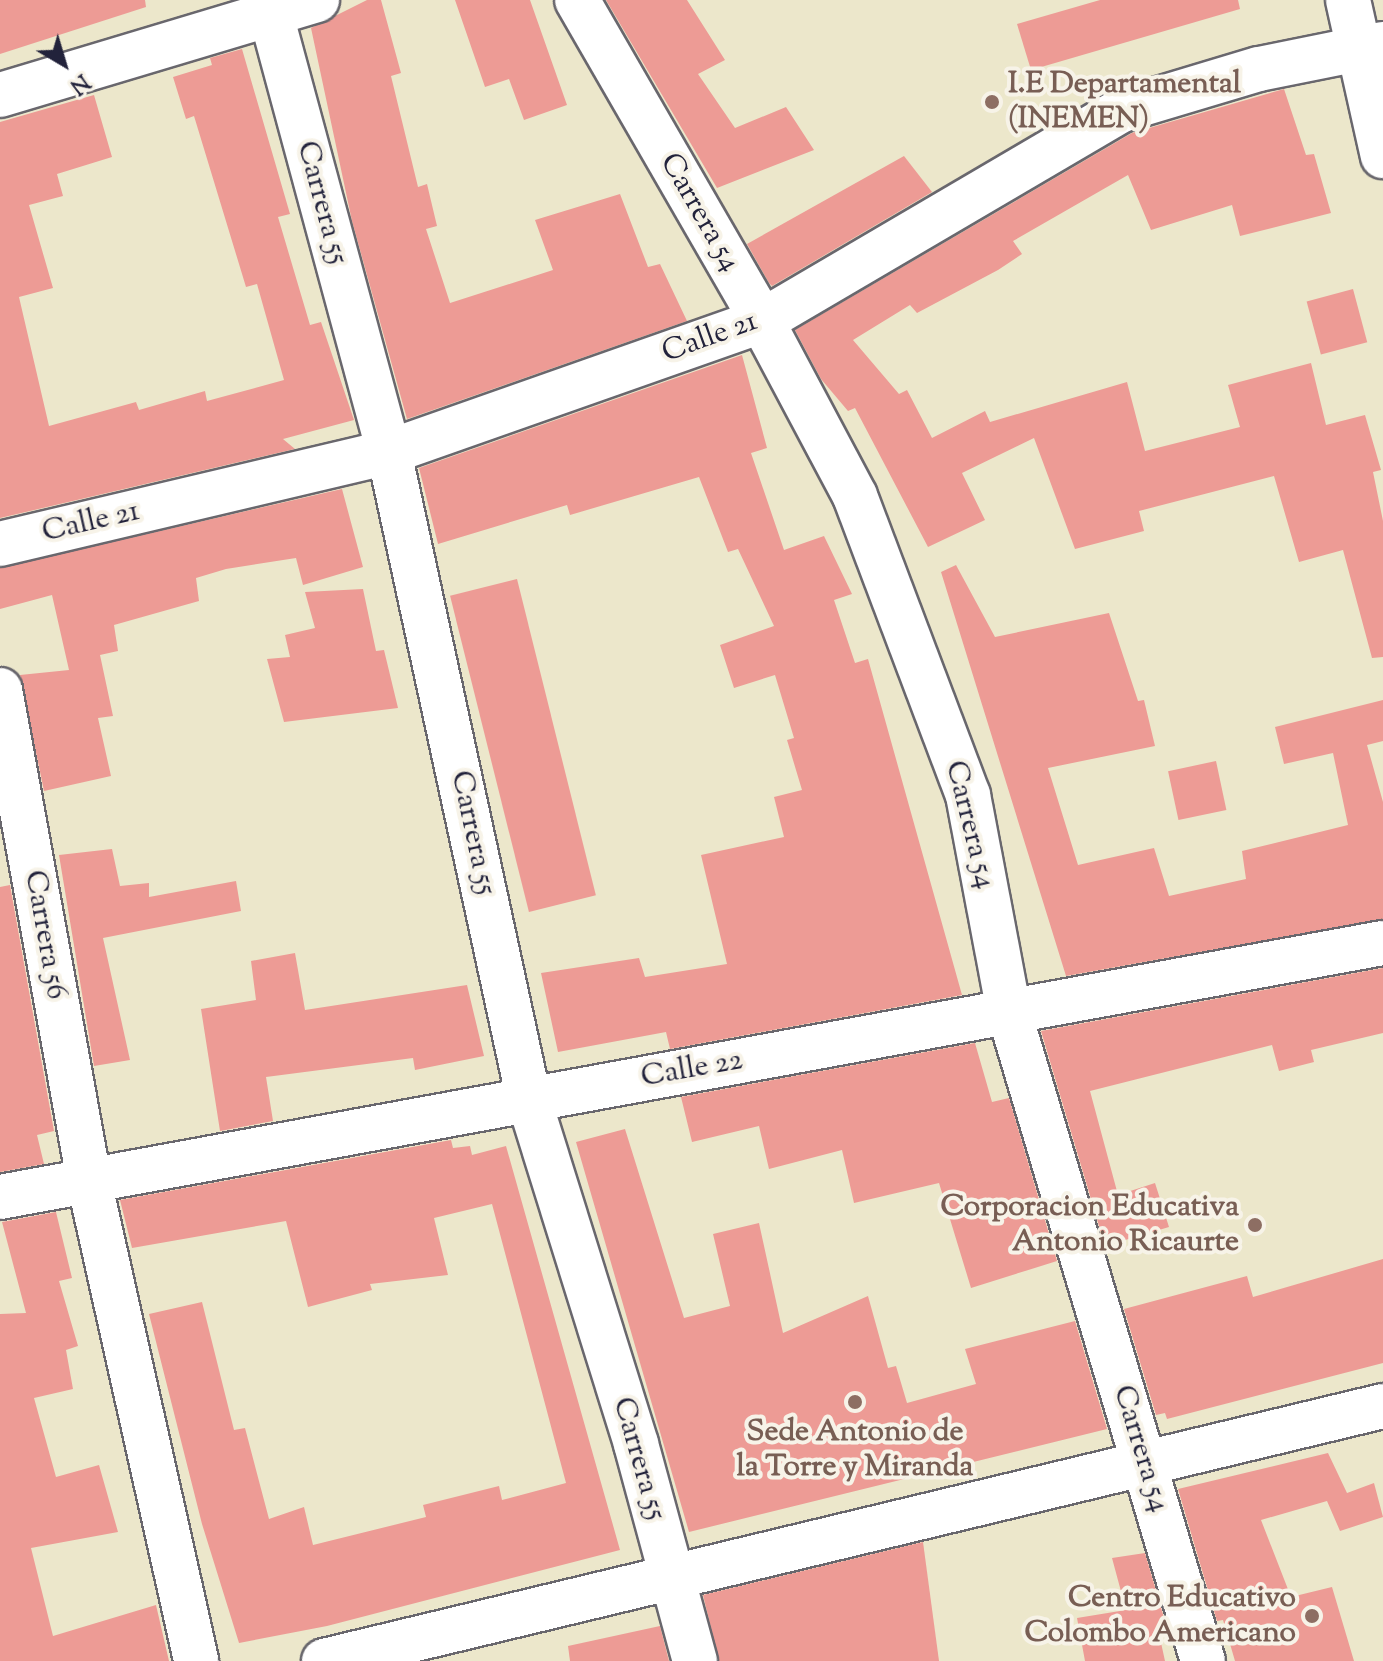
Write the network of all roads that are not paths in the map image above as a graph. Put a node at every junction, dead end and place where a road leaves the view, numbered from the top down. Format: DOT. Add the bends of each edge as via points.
graph roads {
  1 [pos="317,0"];
  2 [pos="577,0"];
  3 [pos="1348,0"];
  4 [pos="269,8"];
  5 [pos="1372,45"];
  6 [pos="0,95"];
  7 [pos="1383,156"];
  8 [pos="762,321"];
  9 [pos="389,452"];
  10 [pos="0,544"];
  11 [pos="0,690"];
  12 [pos="1383,943"];
  13 [pos="1009,1012"];
  14 [pos="529,1100"];
  15 [pos="89,1181"];
  16 [pos="0,1197"];
  17 [pos="1383,1406"];
  18 [pos="1145,1463"];
  19 [pos="672,1577"];
  20 [pos="196,1661"];
  21 [pos="324,1661"];
  22 [pos="695,1661"];
  23 [pos="1203,1661"];
  1 -- 4 [label="street"];
  2 -- 8 [label="street, Carrera 54"];
  3 -- 5 [label="street"];
  4 -- 6 [label="street"];
  4 -- 9 [label="street, Carrera 55"];
  5 -- 7 [label="street"];
  5 -- 8 [label="street, Calle 21" via="1122,110"];
  8 -- 9 [label="street, Calle 21"];
  8 -- 13 [label="street, Carrera 54" via="855,496 968,795"];
  9 -- 10 [label="street, Calle 21"];
  9 -- 14 [label="street, Carrera 55"];
  11 -- 15 [label="street, Carrera 56"];
  12 -- 13 [label="street, Calle 22"];
  13 -- 14 [label="street, Calle 22"];
  13 -- 18 [label="street, Carrera 54"];
  14 -- 15 [label="street, Calle 22"];
  14 -- 19 [label="street, Carrera 55"];
  15 -- 16 [label="street, Calle 22"];
  15 -- 20 [label="street, Carrera 56"];
  17 -- 18 [label="street"];
  18 -- 19 [label="street"];
  18 -- 23 [label="street, Carrera 54"];
  19 -- 21 [label="street"];
  19 -- 22 [label="street, Carrera 55"];
}
